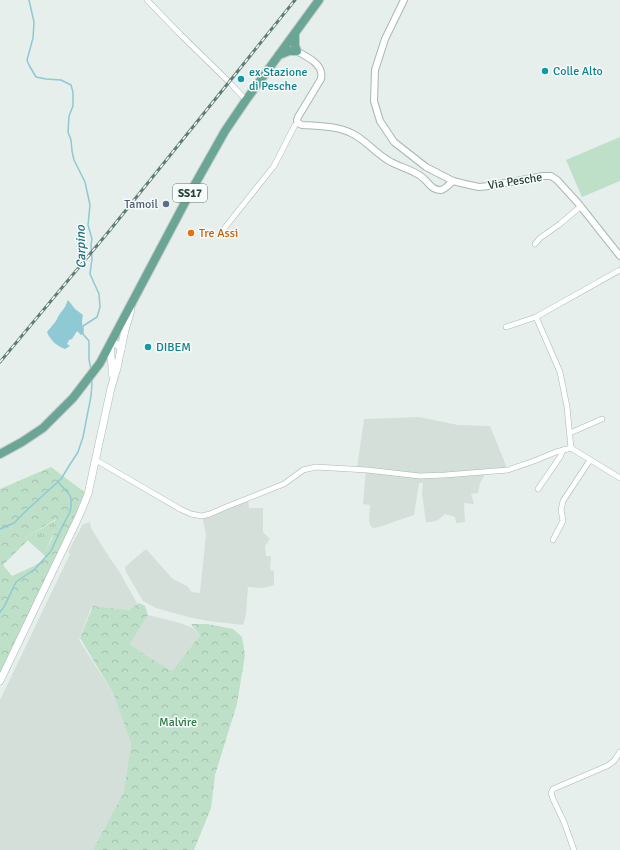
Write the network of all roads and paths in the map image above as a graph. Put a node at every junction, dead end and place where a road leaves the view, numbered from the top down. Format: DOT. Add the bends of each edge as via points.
graph roads {
  1 [pos="147,0"];
  2 [pos="319,0"];
  3 [pos="404,0"];
  4 [pos="295,33"];
  5 [pos="297,51"];
  6 [pos="278,55"];
  7 [pos="246,100"];
  8 [pos="298,124"];
  9 [pos="453,181"];
  10 [pos="580,206"];
  11 [pos="223,230"];
  12 [pos="534,244"];
  13 [pos="620,256"];
  14 [pos="620,270"];
  15 [pos="140,288"];
  16 [pos="536,317"];
  17 [pos="506,327"];
  18 [pos="110,344"];
  19 [pos="121,349"];
  20 [pos="100,363"];
  21 [pos="112,367"];
  22 [pos="111,388"];
  23 [pos="602,419"];
  24 [pos="570,433"];
  25 [pos="571,448"];
  26 [pos="563,450"];
  27 [pos="0,454"];
  28 [pos="96,460"];
  29 [pos="590,460"];
  30 [pos="620,478"];
  31 [pos="538,489"];
  32 [pos="553,540"];
  33 [pos="0,681"];
  34 [pos="620,752"];
  35 [pos="574,850"];
  1 -- 7 [label="street"];
  2 -- 4 [label="main road, SS17"];
  3 -- 9 [label="street, Via Pesche" via="385,40 375,70 374,101 380,121 394,142 426,167"];
  4 -- 5 [label="main road"];
  4 -- 6 [label="main road, SS17"];
  5 -- 6 [label="main road" via="289,50"];
  5 -- 8 [label="street" via="312,60 321,72 321,79 298,116"];
  6 -- 7 [label="main road, SS17"];
  7 -- 15 [label="main road, SS17" via="225,131"];
  8 -- 9 [label="street" via="328,127 354,134 391,162 421,176 434,189 442,190"];
  8 -- 11 [label="street" via="295,125 274,166"];
  9 -- 10 [label="street, Via Pesche" via="478,187 551,176"];
  10 -- 12 [label="street"];
  10 -- 13 [label="street, Via Pesche"];
  14 -- 16 [label="street"];
  15 -- 18 [label="main road, SS17"];
  15 -- 19 [label="main road"];
  16 -- 17 [label="street"];
  16 -- 24 [label="street" via="560,372"];
  18 -- 19 [label="main road" via="115,343"];
  18 -- 20 [label="main road, SS17"];
  18 -- 21 [label="main road"];
  19 -- 22 [label="main road"];
  20 -- 21 [label="main road" via="105,360"];
  20 -- 27 [label="main road, SS17" via="73,398 43,428"];
  21 -- 22 [label="main road"];
  22 -- 28 [label="main road"];
  23 -- 24 [label="street"];
  24 -- 25 [label="street"];
  25 -- 26 [label="street"];
  25 -- 29 [label="street"];
  26 -- 28 [label="street" via="508,470 445,475 420,476 316,467 303,470 282,485 202,516 180,509"];
  26 -- 31 [label="street"];
  28 -- 33 [label="main road" via="88,494 79,516"];
  29 -- 30 [label="street"];
  29 -- 32 [label="street" via="563,501 563,521"];
  34 -- 35 [label="street" via="614,762 553,789 551,793"];
}
